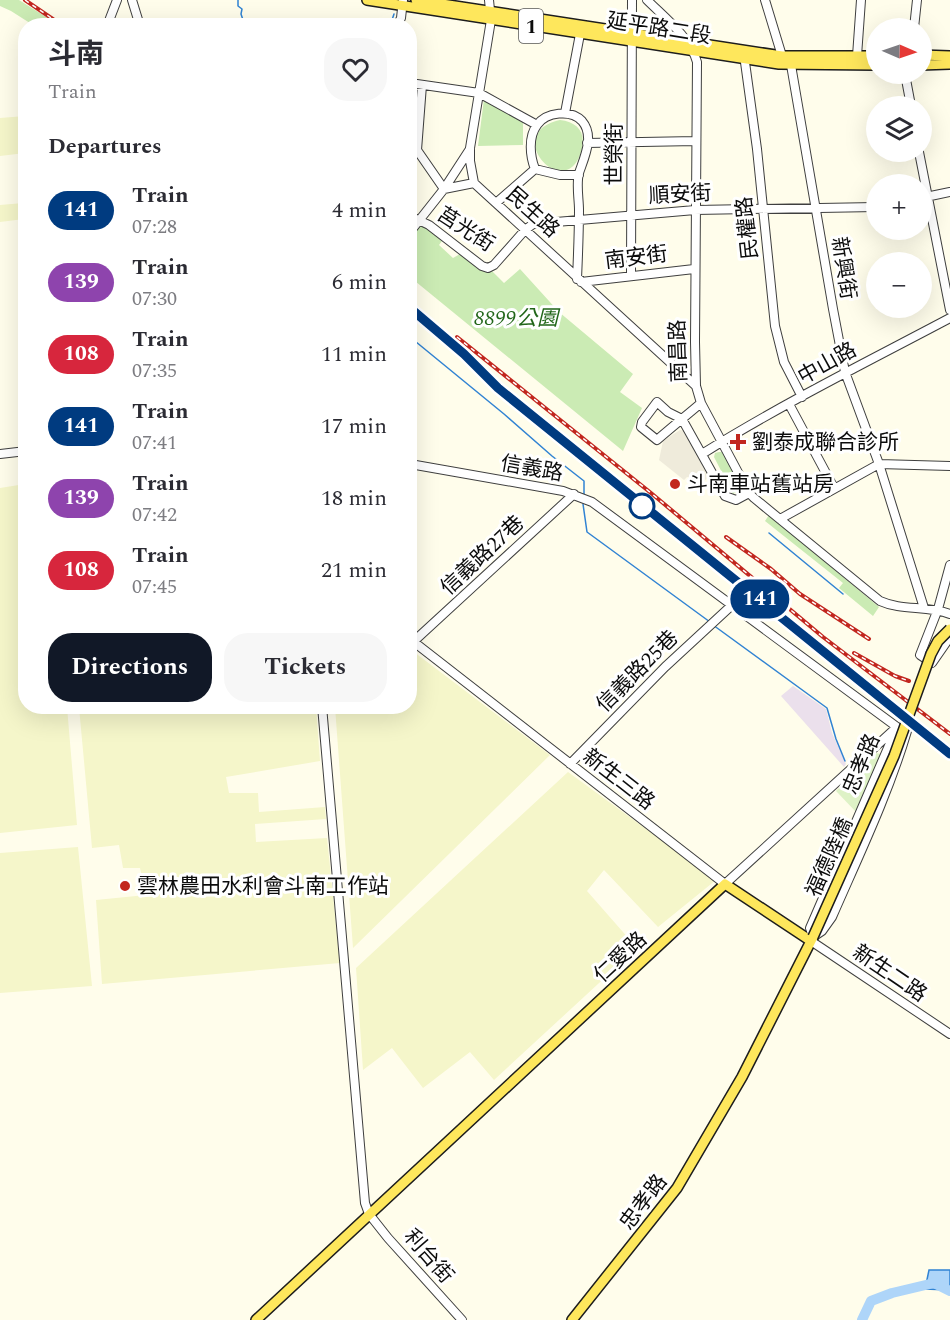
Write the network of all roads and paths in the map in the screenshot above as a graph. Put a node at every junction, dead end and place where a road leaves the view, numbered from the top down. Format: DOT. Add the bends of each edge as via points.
graph roads {
  1 [pos="117,0"];
  2 [pos="132,0"];
  3 [pos="367,0"];
  4 [pos="417,0"];
  5 [pos="489,0"];
  6 [pos="494,0"];
  7 [pos="632,0"];
  8 [pos="647,0"];
  9 [pos="765,0"];
  10 [pos="861,0"];
  11 [pos="917,0"];
  12 [pos="403,3"];
  13 [pos="490,15"];
  14 [pos="110,18"];
  15 [pos="138,18"];
  16 [pos="401,18"];
  17 [pos="915,18"];
  18 [pos="580,33"];
  19 [pos="632,37"];
  20 [pos="687,41"];
  21 [pos="694,51"];
  22 [pos="744,54"];
  23 [pos="932,55"];
  24 [pos="782,56"];
  25 [pos="950,56"];
  26 [pos="857,57"];
  27 [pos="866,57"];
  28 [pos="950,64"];
  29 [pos="790,65"];
  30 [pos="847,65"];
  31 [pos="866,65"];
  32 [pos="932,65"];
  33 [pos="417,84"];
  34 [pos="422,85"];
  35 [pos="479,93"];
  36 [pos="565,113"];
  37 [pos="537,125"];
  38 [pos="696,141"];
  39 [pos="632,142"];
  40 [pos="587,143"];
  41 [pos="470,148"];
  42 [pos="535,169"];
  43 [pos="579,175"];
  44 [pos="474,183"];
  45 [pos="444,189"];
  46 [pos="950,192"];
  47 [pos="932,195"];
  48 [pos="496,203"];
  49 [pos="866,207"];
  50 [pos="763,209"];
  51 [pos="816,209"];
  52 [pos="695,210"];
  53 [pos="632,215"];
  54 [pos="418,220"];
  55 [pos="579,220"];
  56 [pos="525,230"];
  57 [pos="932,232"];
  58 [pos="694,268"];
  59 [pos="631,276"];
  60 [pos="579,280"];
  61 [pos="950,310"];
  62 [pos="950,318"];
  63 [pos="845,372"];
  64 [pos="696,386"];
  65 [pos="802,398"];
  66 [pos="701,403"];
  67 [pos="789,404"];
  68 [pos="682,419"];
  69 [pos="723,441"];
  70 [pos="18,452"];
  71 [pos="0,454"];
  72 [pos="702,454"];
  73 [pos="879,464"];
  74 [pos="417,466"];
  75 [pos="950,466"];
  76 [pos="834,489"];
  77 [pos="749,493"];
  78 [pos="574,494"];
  79 [pos="780,519"];
  80 [pos="950,565"];
  81 [pos="731,606"];
  82 [pos="950,607"];
  83 [pos="924,608"];
  84 [pos="938,609"];
  85 [pos="950,614"];
  86 [pos="950,629"];
  87 [pos="417,635"];
  88 [pos="950,637"];
  89 [pos="417,645"];
  90 [pos="323,714"];
  91 [pos="897,727"];
  92 [pos="570,764"];
  93 [pos="725,884"];
  94 [pos="812,939"];
  95 [pos="950,1034"];
  96 [pos="369,1214"];
  97 [pos="256,1320"];
  98 [pos="462,1320"];
  99 [pos="572,1320"];
  1 -- 14 [label="street"];
  2 -- 15 [label="street"];
  3 -- 12 [label="main road, 延平路二段 / 1"];
  4 -- 13 [label="main road, 延平路二段 / 1"];
  5 -- 13 [label="street"];
  6 -- 13 [label="street"];
  7 -- 19 [label="street, 世榮街"];
  8 -- 20 [label="street, 南昌路"];
  9 -- 24 [label="street"];
  10 -- 26 [label="street"];
  11 -- 17 [label="street"];
  12 -- 13 [label="main road, 延平路二段 / 1"];
  12 -- 16 [label="street"];
  13 -- 18 [label="main road, 延平路二段 / 1"];
  13 -- 19 [label="main road, 延平路二段 / 1"];
  13 -- 35 [label="street"];
  18 -- 19 [label="main road, 延平路二段 / 1"];
  18 -- 36 [label="street"];
  19 -- 20 [label="main road, 延平路二段 / 1"];
  19 -- 21 [label="main road, 延平路二段 / 1"];
  19 -- 39 [label="street, 世榮街"];
  20 -- 21 [label="street, 南昌路"];
  20 -- 22 [label="main road, 延平路二段 / 1"];
  21 -- 22 [label="main road, 延平路二段 / 1"];
  21 -- 38 [label="street, 南昌路"];
  22 -- 24 [label="main road, 延平路二段 / 1"];
  22 -- 29 [label="main road, 延平路二段 / 1"];
  22 -- 50 [label="street, 民權路"];
  23 -- 25 [label="main road"];
  24 -- 26 [label="main road, 延平路二段 / 1"];
  24 -- 29 [label="street"];
  26 -- 27 [label="main road, 延平路二段 / 1"];
  26 -- 30 [label="street"];
  28 -- 32 [label="main road"];
  29 -- 30 [label="main road, 延平路二段 / 1"];
  29 -- 51 [label="street, 新興街"];
  30 -- 31 [label="main road, 延平路二段 / 1"];
  33 -- 34 [label="street"];
  34 -- 35 [label="street"];
  34 -- 45 [label="street" via="417,150"];
  35 -- 37 [label="street"];
  35 -- 41 [label="street"];
  36 -- 37 [label="street" via="549,116"];
  36 -- 40 [label="street" via="582,122"];
  37 -- 42 [label="street" via="530,157"];
  38 -- 39 [label="street"];
  38 -- 52 [label="street, 南昌路"];
  39 -- 40 [label="street"];
  39 -- 53 [label="street, 世榮街"];
  40 -- 43 [label="street"];
  41 -- 44 [label="street"];
  41 -- 45 [label="street"];
  42 -- 43 [label="street"];
  42 -- 48 [label="street"];
  43 -- 55 [label="street"];
  44 -- 45 [label="street"];
  44 -- 48 [label="street, 民生路"];
  45 -- 54 [label="street"];
  46 -- 47 [label="street"];
  48 -- 56 [label="street, 民生路"];
  49 -- 51 [label="street, 順安街"];
  50 -- 51 [label="street, 順安街"];
  50 -- 52 [label="street, 順安街"];
  50 -- 65 [label="street, 民權路" via="775,326 784,362"];
  51 -- 63 [label="street, 新興街"];
  52 -- 53 [label="street, 順安街"];
  52 -- 58 [label="street, 南昌路"];
  53 -- 55 [label="street, 順安街"];
  53 -- 59 [label="street, 世榮街"];
  54 -- 56 [label="street, 莒光街" via="488,268"];
  55 -- 56 [label="street, 順安街" via="533,224"];
  55 -- 60 [label="street"];
  56 -- 60 [label="street, 民生路"];
  57 -- 61 [label="street"];
  58 -- 59 [label="street, 南安街"];
  58 -- 64 [label="street, 南昌路"];
  59 -- 60 [label="street, 南安街"];
  60 -- 64 [label="street, 民生路"];
  62 -- 63 [label="street, 中山路"];
  63 -- 65 [label="street, 中山路"];
  63 -- 73 [label="street, 新興街"];
  64 -- 66 [label="street, 南昌路"];
  65 -- 67 [label="street, 中山路"];
  66 -- 68 [label="street"];
  66 -- 69 [label="street, 南昌路"];
  67 -- 69 [label="street, 中山路"];
  67 -- 76 [label="street"];
  68 -- 68 [label="street" via="657,402 641,427 657,440"];
  68 -- 72 [label="street"];
  69 -- 72 [label="street, 中山路"];
  69 -- 77 [label="street, 南昌路"];
  70 -- 71 [label="street"];
  72 -- 77 [label="street" via="725,496 736,500"];
  73 -- 75 [label="street"];
  73 -- 76 [label="street"];
  73 -- 83 [label="street, 新興街"];
  74 -- 78 [label="street, 信義路"];
  76 -- 79 [label="street"];
  77 -- 79 [label="street, 南昌路"];
  78 -- 81 [label="street, 信義路" via="609,514"];
  78 -- 87 [label="street, 信義路27巷"];
  79 -- 83 [label="street, 南昌路" via="880,602"];
  80 -- 84 [label="street"];
  81 -- 91 [label="street, 信義路"];
  81 -- 92 [label="street, 信義路25巷"];
  82 -- 84 [label="street"];
  83 -- 84 [label="street, 南昌路"];
  84 -- 85 [label="street"];
  84 -- 88 [label="street" via="920,655 932,663"];
  86 -- 94 [label="main road, 福德陸橋, bridge" via="931,654 894,756"];
  89 -- 92 [label="street, 新生三路"];
  90 -- 96 [label="street"];
  91 -- 93 [label="street, 仁愛路"];
  91 -- 94 [label="street, 忠孝路" via="810,928"];
  91 -- 94 [label="street, 忠孝路" via="907,731 878,813 832,917"];
  92 -- 93 [label="street, 新生三路"];
  93 -- 94 [label="main road, 新生三路"];
  93 -- 96 [label="main road, 仁愛路"];
  94 -- 95 [label="street, 新生二路"];
  94 -- 99 [label="main road, 忠孝路" via="742,1077 677,1188"];
  96 -- 97 [label="main road, 仁愛路"];
  96 -- 98 [label="street, 利台街"];
}
